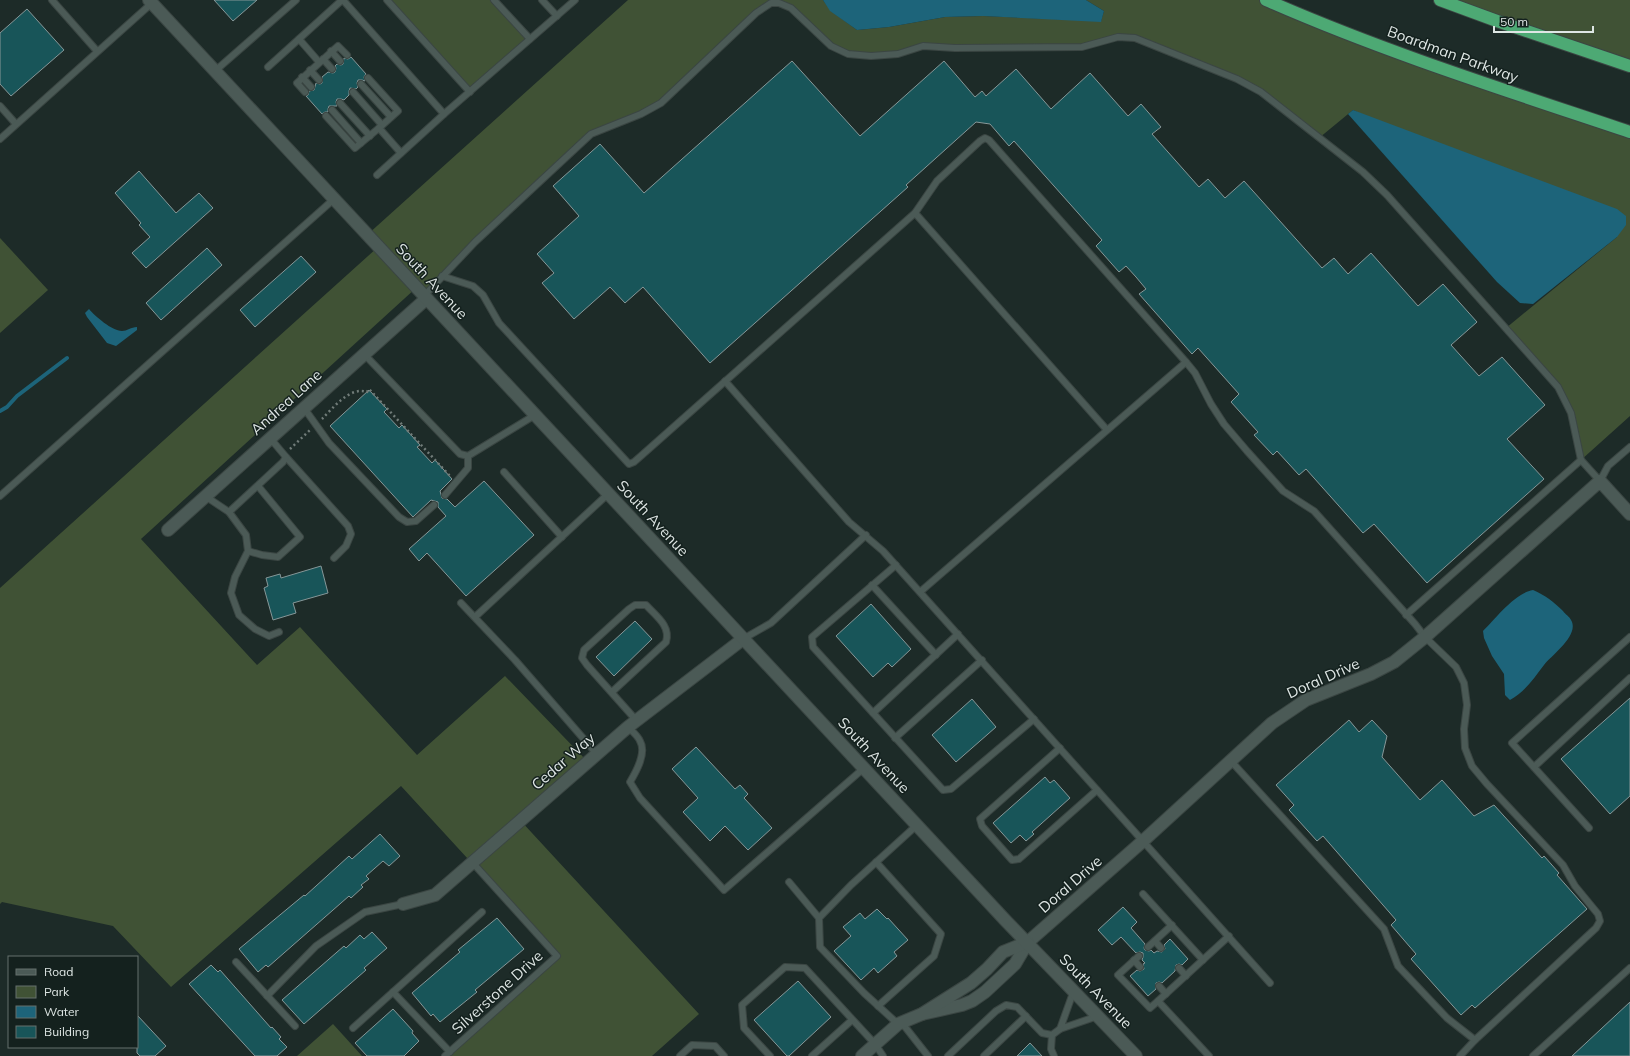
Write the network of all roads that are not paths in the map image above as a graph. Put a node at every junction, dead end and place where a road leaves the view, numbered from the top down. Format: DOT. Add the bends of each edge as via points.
graph roads {
  1 [pos="52,0"];
  2 [pos="296,0"];
  3 [pos="342,0"];
  4 [pos="387,0"];
  5 [pos="494,0"];
  6 [pos="542,0"];
  7 [pos="575,0"];
  8 [pos="1266,0"];
  9 [pos="1440,0"];
  10 [pos="150,2"];
  11 [pos="557,16"];
  12 [pos="299,39"];
  13 [pos="530,40"];
  14 [pos="97,50"];
  15 [pos="331,52"];
  16 [pos="347,55"];
  17 [pos="321,61"];
  18 [pos="340,61"];
  19 [pos="1630,66"];
  20 [pos="268,67"];
  21 [pos="332,69"];
  22 [pos="310,70"];
  23 [pos="215,71"];
  24 [pos="302,77"];
  25 [pos="368,78"];
  26 [pos="319,80"];
  27 [pos="361,84"];
  28 [pos="311,87"];
  29 [pos="306,92"];
  30 [pos="353,92"];
  31 [pos="470,92"];
  32 [pos="340,103"];
  33 [pos="0,106"];
  34 [pos="332,110"];
  35 [pos="444,114"];
  36 [pos="326,116"];
  37 [pos="390,117"];
  38 [pos="16,124"];
  39 [pos="381,126"];
  40 [pos="1630,132"];
  41 [pos="370,136"];
  42 [pos="0,139"];
  43 [pos="361,143"];
  44 [pos="401,153"];
  45 [pos="377,175"];
  46 [pos="334,199"];
  47 [pos="915,213"];
  48 [pos="442,276"];
  49 [pos="425,297"];
  50 [pos="364,354"];
  51 [pos="1186,362"];
  52 [pos="725,381"];
  53 [pos="304,408"];
  54 [pos="534,415"];
  55 [pos="1107,430"];
  56 [pos="270,438"];
  57 [pos="1630,447"];
  58 [pos="285,456"];
  59 [pos="468,456"];
  60 [pos="1581,460"];
  61 [pos="504,472"];
  62 [pos="1600,481"];
  63 [pos="258,486"];
  64 [pos="608,494"];
  65 [pos="445,495"];
  66 [pos="0,496"];
  67 [pos="205,496"];
  68 [pos="434,505"];
  69 [pos="229,512"];
  70 [pos="1630,514"];
  71 [pos="168,530"];
  72 [pos="866,535"];
  73 [pos="562,537"];
  74 [pos="248,551"];
  75 [pos="334,558"];
  76 [pos="896,565"];
  77 [pos="872,586"];
  78 [pos="920,592"];
  79 [pos="462,603"];
  80 [pos="1406,615"];
  81 [pos="475,617"];
  82 [pos="279,632"];
  83 [pos="958,634"];
  84 [pos="1425,636"];
  85 [pos="1630,637"];
  86 [pos="743,639"];
  87 [pos="936,655"];
  88 [pos="982,660"];
  89 [pos="1630,678"];
  90 [pos="612,692"];
  91 [pos="873,713"];
  92 [pos="1034,719"];
  93 [pos="632,723"];
  94 [pos="895,738"];
  95 [pos="1060,748"];
  96 [pos="596,753"];
  97 [pos="1230,760"];
  98 [pos="864,768"];
  99 [pos="1534,768"];
  100 [pos="1097,790"];
  101 [pos="917,825"];
  102 [pos="1589,828"];
  103 [pos="1143,842"];
  104 [pos="472,862"];
  105 [pos="876,862"];
  106 [pos="789,882"];
  107 [pos="1143,894"];
  108 [pos="403,904"];
  109 [pos="482,912"];
  110 [pos="819,918"];
  111 [pos="1172,925"];
  112 [pos="1229,936"];
  113 [pos="1155,941"];
  114 [pos="1028,942"];
  115 [pos="1148,947"];
  116 [pos="1161,948"];
  117 [pos="1203,960"];
  118 [pos="236,962"];
  119 [pos="1140,967"];
  120 [pos="1179,968"];
  121 [pos="1630,968"];
  122 [pos="1186,976"];
  123 [pos="1270,983"];
  124 [pos="1159,986"];
  125 [pos="1074,990"];
  126 [pos="393,992"];
  127 [pos="1166,994"];
  128 [pos="267,996"];
  129 [pos="1158,1001"];
  130 [pos="878,1006"];
  131 [pos="922,1014"];
  132 [pos="1026,1016"];
  133 [pos="1098,1016"];
  134 [pos="852,1020"];
  135 [pos="900,1023"];
  136 [pos="294,1026"];
  137 [pos="353,1028"];
  138 [pos="1060,1029"];
  139 [pos="1052,1035"];
  140 [pos="1475,1040"];
  141 [pos="875,1044"];
  142 [pos="448,1054"];
  143 [pos="1130,1054"];
  144 [pos="680,1056"];
  145 [pos="724,1056"];
  146 [pos="770,1056"];
  147 [pos="812,1056"];
  148 [pos="862,1056"];
  149 [pos="883,1056"];
  150 [pos="928,1056"];
  151 [pos="948,1056"];
  152 [pos="984,1056"];
  153 [pos="1054,1056"];
  154 [pos="1209,1056"];
  155 [pos="1460,1056"];
  156 [pos="1533,1056"];
  1 -- 14 [label="lane"];
  2 -- 23 [label="lane"];
  3 -- 12 [label="lane"];
  3 -- 35 [label="lane"];
  4 -- 31 [label="lane"];
  5 -- 13 [label="lane"];
  6 -- 11 [label="lane"];
  7 -- 11 [label="lane"];
  8 -- 40 [label="highway, Boardman Parkway" via="1450,71"];
  9 -- 19 [label="highway"];
  10 -- 14 [label="lane"];
  10 -- 23 [label="street, South Avenue"];
  11 -- 13 [label="lane"];
  12 -- 17 [label="lane"];
  12 -- 20 [label="lane"];
  13 -- 31 [label="lane"];
  14 -- 38 [label="lane"];
  15 -- 16 [label="lane" via="338,46"];
  15 -- 17 [label="lane"];
  15 -- 18 [label="lane"];
  17 -- 21 [label="lane"];
  17 -- 22 [label="lane"];
  22 -- 24 [label="lane"];
  22 -- 26 [label="lane"];
  23 -- 46 [label="street, South Avenue"];
  24 -- 28 [label="lane"];
  24 -- 29 [label="lane" via="297,83"];
  25 -- 37 [label="lane" via="398,111"];
  27 -- 37 [label="lane"];
  30 -- 39 [label="lane"];
  31 -- 35 [label="lane"];
  32 -- 41 [label="lane"];
  33 -- 38 [label="lane"];
  34 -- 43 [label="lane"];
  35 -- 44 [label="lane"];
  36 -- 43 [label="lane" via="355,148"];
  37 -- 39 [label="lane"];
  38 -- 42 [label="lane"];
  39 -- 41 [label="lane"];
  39 -- 44 [label="lane"];
  41 -- 43 [label="lane"];
  44 -- 45 [label="lane"];
  46 -- 49 [label="street, South Avenue"];
  46 -- 66 [label="lane"];
  47 -- 51 [label="lane" via="937,180 980,141 985,138 989,140"];
  47 -- 52 [label="lane"];
  47 -- 55 [label="lane"];
  48 -- 49 [label="lane"];
  48 -- 52 [label="lane" via="473,286 483,295 499,323 629,464"];
  48 -- 60 [label="lane" via="591,134 661,103 756,13 771,3 791,8 831,46 848,54 898,54 923,46 1082,47 1118,37 1135,38 1237,79 1261,92 1368,177 1558,387 1571,413"];
  49 -- 50 [label="street, Andrea Lane"];
  49 -- 54 [label="street, South Avenue"];
  50 -- 53 [label="street, Andrea Lane"];
  50 -- 59 [label="lane" via="452,448"];
  51 -- 55 [label="lane"];
  51 -- 80 [label="lane" via="1229,430 1283,491 1314,511"];
  52 -- 72 [label="lane" via="849,522"];
  53 -- 56 [label="street, Andrea Lane"];
  53 -- 68 [label="lane" via="329,442 399,517 407,522 416,520"];
  54 -- 59 [label="lane"];
  54 -- 64 [label="street, South Avenue"];
  55 -- 78 [label="lane"];
  56 -- 58 [label="lane"];
  56 -- 67 [label="street, Andrea Lane"];
  57 -- 62 [label="lane" via="1608,466"];
  58 -- 63 [label="lane" via="283,462"];
  58 -- 75 [label="lane" via="348,526 351,534 346,546"];
  59 -- 65 [label="lane" via="468,468"];
  60 -- 62 [label="lane"];
  60 -- 80 [label="lane"];
  61 -- 73 [label="lane"];
  62 -- 70 [label="street"];
  62 -- 84 [label="street, Doral Drive"];
  63 -- 69 [label="lane"];
  63 -- 74 [label="lane" via="300,537 278,557 262,556"];
  64 -- 73 [label="lane"];
  64 -- 86 [label="street, South Avenue"];
  67 -- 69 [label="lane"];
  67 -- 71 [label="street, Andrea Lane"];
  69 -- 74 [label="lane" via="246,535"];
  72 -- 76 [label="lane"];
  72 -- 86 [label="lane" via="771,624"];
  73 -- 81 [label="lane"];
  74 -- 82 [label="lane" via="235,577 232,593 239,615 255,629 269,636"];
  76 -- 77 [label="lane"];
  76 -- 78 [label="lane"];
  77 -- 87 [label="lane"];
  77 -- 91 [label="lane" via="812,637 813,647"];
  78 -- 83 [label="lane"];
  79 -- 81 [label="lane"];
  80 -- 84 [label="lane"];
  81 -- 96 [label="lane"];
  83 -- 87 [label="lane"];
  83 -- 88 [label="lane"];
  84 -- 97 [label="street, Doral Drive" via="1394,662 1306,700 1289,710"];
  84 -- 140 [label="lane" via="1456,667 1464,683 1467,705 1465,748 1472,766 1563,865 1575,886 1598,914 1600,921 1596,928"];
  85 -- 99 [label="lane" via="1512,743"];
  86 -- 93 [label="street, Cedar Way"];
  86 -- 98 [label="street, South Avenue"];
  87 -- 91 [label="lane"];
  88 -- 92 [label="lane"];
  88 -- 94 [label="lane"];
  89 -- 99 [label="lane"];
  90 -- 90 [label="lane" via="582,658 584,650 629,609 635,605 646,605 666,626 666,642"];
  90 -- 93 [label="lane"];
  91 -- 94 [label="lane"];
  92 -- 94 [label="lane" via="951,790 943,790"];
  92 -- 95 [label="lane"];
  93 -- 96 [label="street, Cedar Way"];
  93 -- 98 [label="lane" via="641,741 642,754 630,782 640,798 724,890"];
  95 -- 100 [label="lane"];
  95 -- 100 [label="lane" via="980,819 982,826 1012,860 1019,859"];
  96 -- 104 [label="street, Cedar Way"];
  97 -- 103 [label="street, Doral Drive"];
  97 -- 140 [label="lane" via="1384,928 1398,966 1447,1018"];
  98 -- 101 [label="street, South Avenue"];
  99 -- 102 [label="lane"];
  100 -- 103 [label="lane"];
  101 -- 105 [label="lane"];
  101 -- 114 [label="street, South Avenue"];
  103 -- 112 [label="lane"];
  103 -- 114 [label="street, Doral Drive"];
  104 -- 108 [label="street, Cedar Way" via="435,895"];
  104 -- 142 [label="lane, Silverstone Drive" via="557,956"];
  105 -- 110 [label="lane"];
  105 -- 130 [label="lane" via="941,934 934,956"];
  106 -- 110 [label="lane"];
  107 -- 111 [label="lane"];
  108 -- 128 [label="lane" via="365,912 316,946"];
  109 -- 126 [label="lane"];
  110 -- 130 [label="lane" via="820,947"];
  111 -- 113 [label="lane"];
  111 -- 117 [label="lane"];
  112 -- 117 [label="lane"];
  112 -- 123 [label="lane"];
  113 -- 115 [label="lane"];
  113 -- 116 [label="lane"];
  114 -- 125 [label="street, South Avenue"];
  114 -- 131 [label="street" via="1003,952 971,983"];
  114 -- 131 [label="street" via="1015,964 972,1002"];
  117 -- 122 [label="lane"];
  118 -- 128 [label="lane"];
  119 -- 129 [label="lane" via="1136,958 1118,974 1150,1008"];
  120 -- 122 [label="lane"];
  121 -- 156 [label="lane"];
  122 -- 127 [label="lane"];
  124 -- 127 [label="lane"];
  125 -- 133 [label="street, South Avenue"];
  125 -- 138 [label="lane"];
  126 -- 137 [label="lane"];
  126 -- 142 [label="lane, Silverstone Drive"];
  127 -- 129 [label="lane"];
  128 -- 136 [label="lane"];
  129 -- 154 [label="lane"];
  130 -- 135 [label="lane"];
  131 -- 135 [label="street"];
  132 -- 139 [label="lane" via="1042,1033"];
  132 -- 151 [label="lane" via="1017,1008 1006,1005 996,1011"];
  132 -- 152 [label="lane"];
  133 -- 138 [label="lane"];
  133 -- 143 [label="street, South Avenue"];
  134 -- 141 [label="lane"];
  134 -- 146 [label="lane" via="805,968 785,967 742,1005 744,1028"];
  134 -- 147 [label="lane"];
  135 -- 141 [label="street"];
  135 -- 150 [label="lane"];
  138 -- 139 [label="lane"];
  139 -- 153 [label="lane" via="1051,1049"];
  140 -- 155 [label="lane"];
  141 -- 148 [label="street"];
  141 -- 149 [label="lane"];
  144 -- 145 [label="lane" via="692,1046 715,1046"];
}
